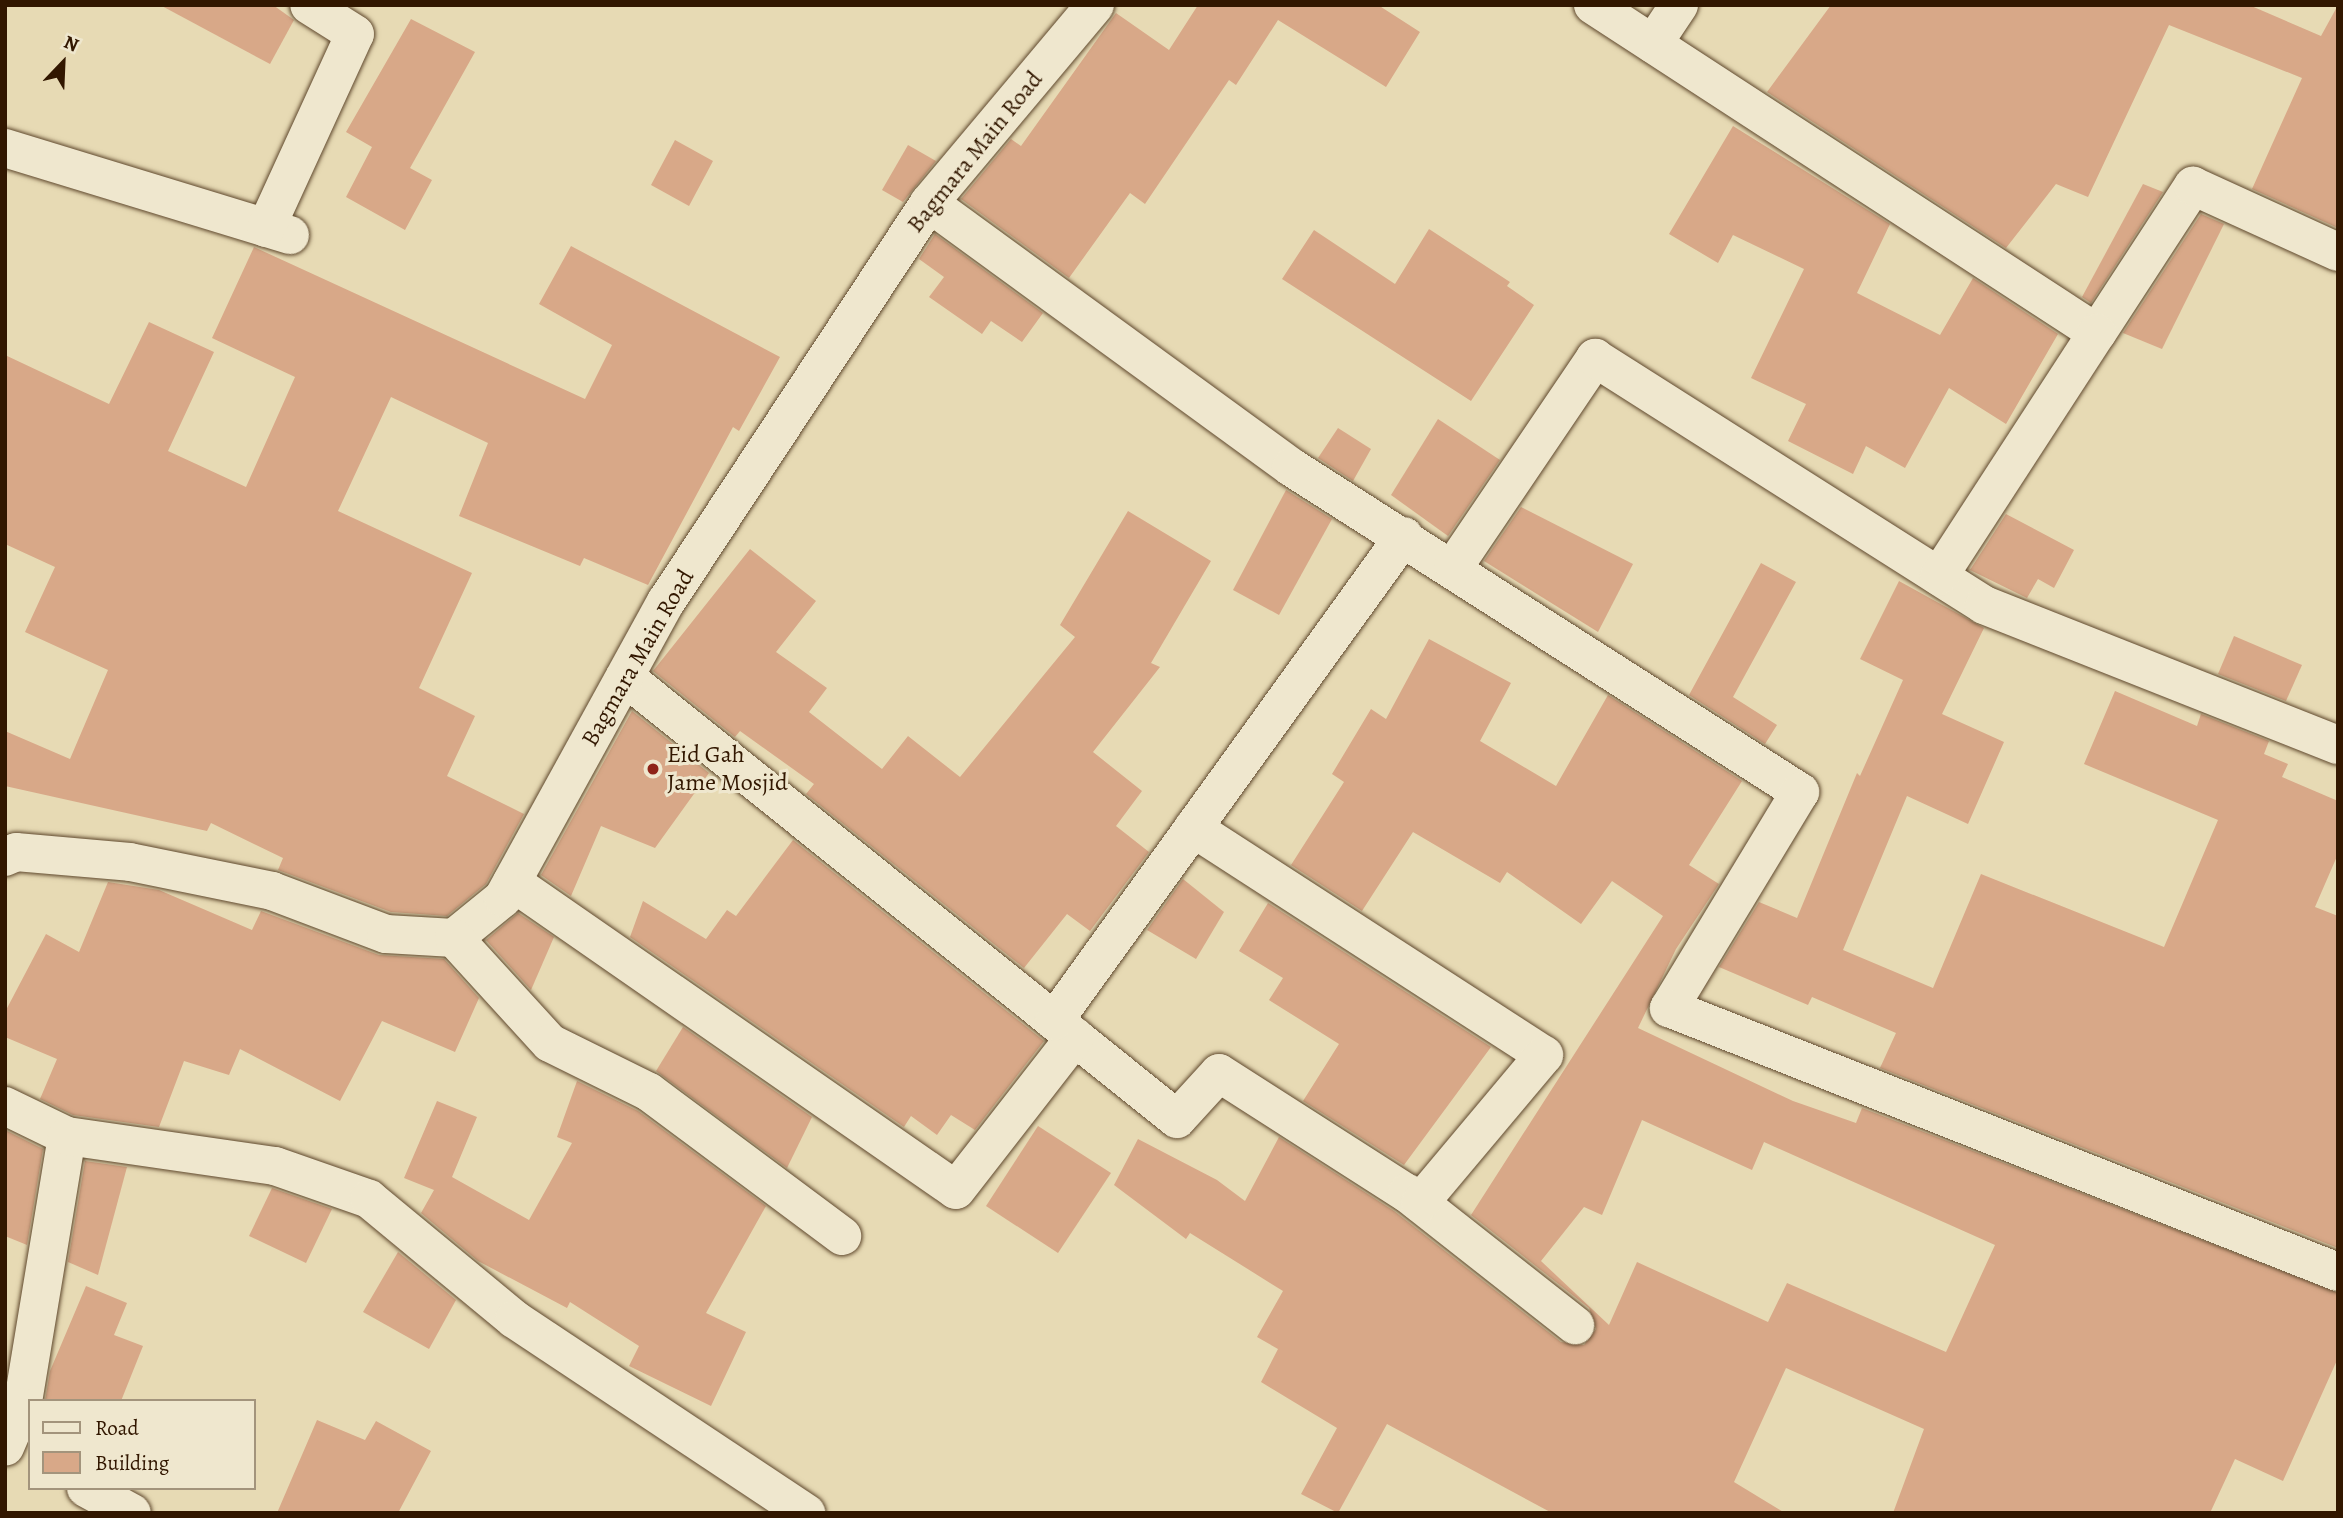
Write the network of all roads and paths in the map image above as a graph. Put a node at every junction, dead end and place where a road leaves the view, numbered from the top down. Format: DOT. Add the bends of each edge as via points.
graph roads {
  1 [pos="309,5"];
  2 [pos="1096,5"];
  3 [pos="1593,5"];
  4 [pos="1679,5"];
  5 [pos="1653,44"];
  6 [pos="5,148"];
  7 [pos="929,203"];
  8 [pos="2338,252"];
  9 [pos="2097,332"];
  10 [pos="1404,536"];
  11 [pos="1453,568"];
  12 [pos="1939,576"];
  13 [pos="625,677"];
  14 [pos="2338,745"];
  15 [pos="1194,828"];
  16 [pos="5,857"];
  17 [pos="512,882"];
  18 [pos="454,938"];
  19 [pos="1064,1029"];
  20 [pos="5,1106"];
  21 [pos="67,1136"];
  22 [pos="1420,1203"];
  23 [pos="842,1236"];
  24 [pos="2338,1272"];
  25 [pos="1575,1325"];
  26 [pos="6,1446"];
  27 [pos="28,1457"];
  28 [pos="90,1490"];
  29 [pos="132,1513"];
  30 [pos="806,1513"];
  1 -- 6 [label="street" via="355,34 278,231"];
  2 -- 7 [label="street, Bagmara Main Road"];
  3 -- 5 [label="street"];
  4 -- 5 [label="street"];
  5 -- 9 [label="street"];
  7 -- 10 [label="street" via="1291,467"];
  7 -- 13 [label="street, Bagmara Main Road" via="666,602"];
  8 -- 9 [label="street" via="2193,186"];
  9 -- 12 [label="street"];
  10 -- 11 [label="street"];
  10 -- 15 [label="street"];
  11 -- 12 [label="street" via="1595,358"];
  11 -- 24 [label="street" via="1800,792 1669,1009"];
  12 -- 14 [label="street" via="1984,605"];
  13 -- 17 [label="street, Bagmara Main Road"];
  13 -- 19 [label="street"];
  15 -- 19 [label="street"];
  15 -- 22 [label="street" via="1544,1055"];
  16 -- 18 [label="street" via="16,852 130,862 272,891 386,934"];
  17 -- 18 [label="street, Bagmara Main Road" via="503,898"];
  17 -- 19 [label="street" via="956,1190"];
  18 -- 23 [label="street" via="551,1043 649,1093"];
  19 -- 22 [label="street" via="1177,1119 1219,1073"];
  20 -- 21 [label="street"];
  21 -- 26 [label="street" via="22,1407"];
  21 -- 30 [label="street" via="275,1166 369,1199 514,1319"];
  22 -- 25 [label="street"];
  26 -- 27 [label="street"];
  28 -- 29 [label="street"];
}
